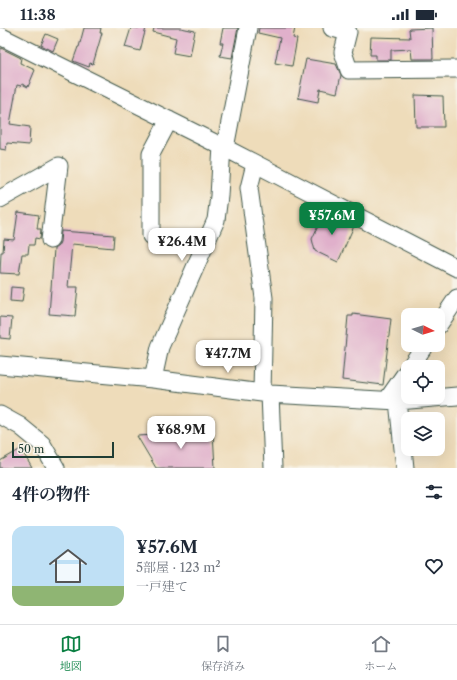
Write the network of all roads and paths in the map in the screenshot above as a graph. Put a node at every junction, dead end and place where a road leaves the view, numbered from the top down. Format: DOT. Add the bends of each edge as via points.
graph roads {
  1 [pos="248,28"];
  2 [pos="332,28"];
  3 [pos="0,36"];
  4 [pos="457,69"];
  5 [pos="169,120"];
  6 [pos="223,147"];
  7 [pos="255,164"];
  8 [pos="0,199"];
  9 [pos="151,236"];
  10 [pos="50,240"];
  11 [pos="457,268"];
  12 [pos="457,298"];
  13 [pos="445,316"];
  14 [pos="0,365"];
  15 [pos="153,379"];
  16 [pos="401,384"];
  17 [pos="266,393"];
  18 [pos="457,396"];
  19 [pos="393,401"];
  20 [pos="0,415"];
  21 [pos="56,468"];
  22 [pos="273,468"];
  23 [pos="405,468"];
  1 -- 6 [label="street"];
  2 -- 4 [label="street" via="348,32 343,52 349,70"];
  3 -- 5 [label="street"];
  5 -- 6 [label="street"];
  5 -- 9 [label="street" via="151,154"];
  6 -- 7 [label="street"];
  6 -- 15 [label="street" via="216,220 160,347"];
  7 -- 11 [label="street"];
  7 -- 17 [label="street" via="249,188 264,298"];
  8 -- 10 [label="street" via="59,166"];
  12 -- 13 [label="street"];
  14 -- 15 [label="street"];
  15 -- 17 [label="street"];
  16 -- 19 [label="street"];
  17 -- 19 [label="street"];
  17 -- 22 [label="street"];
  18 -- 19 [label="street"];
  19 -- 23 [label="street"];
  20 -- 21 [label="street" via="20,426 42,444"];
}
